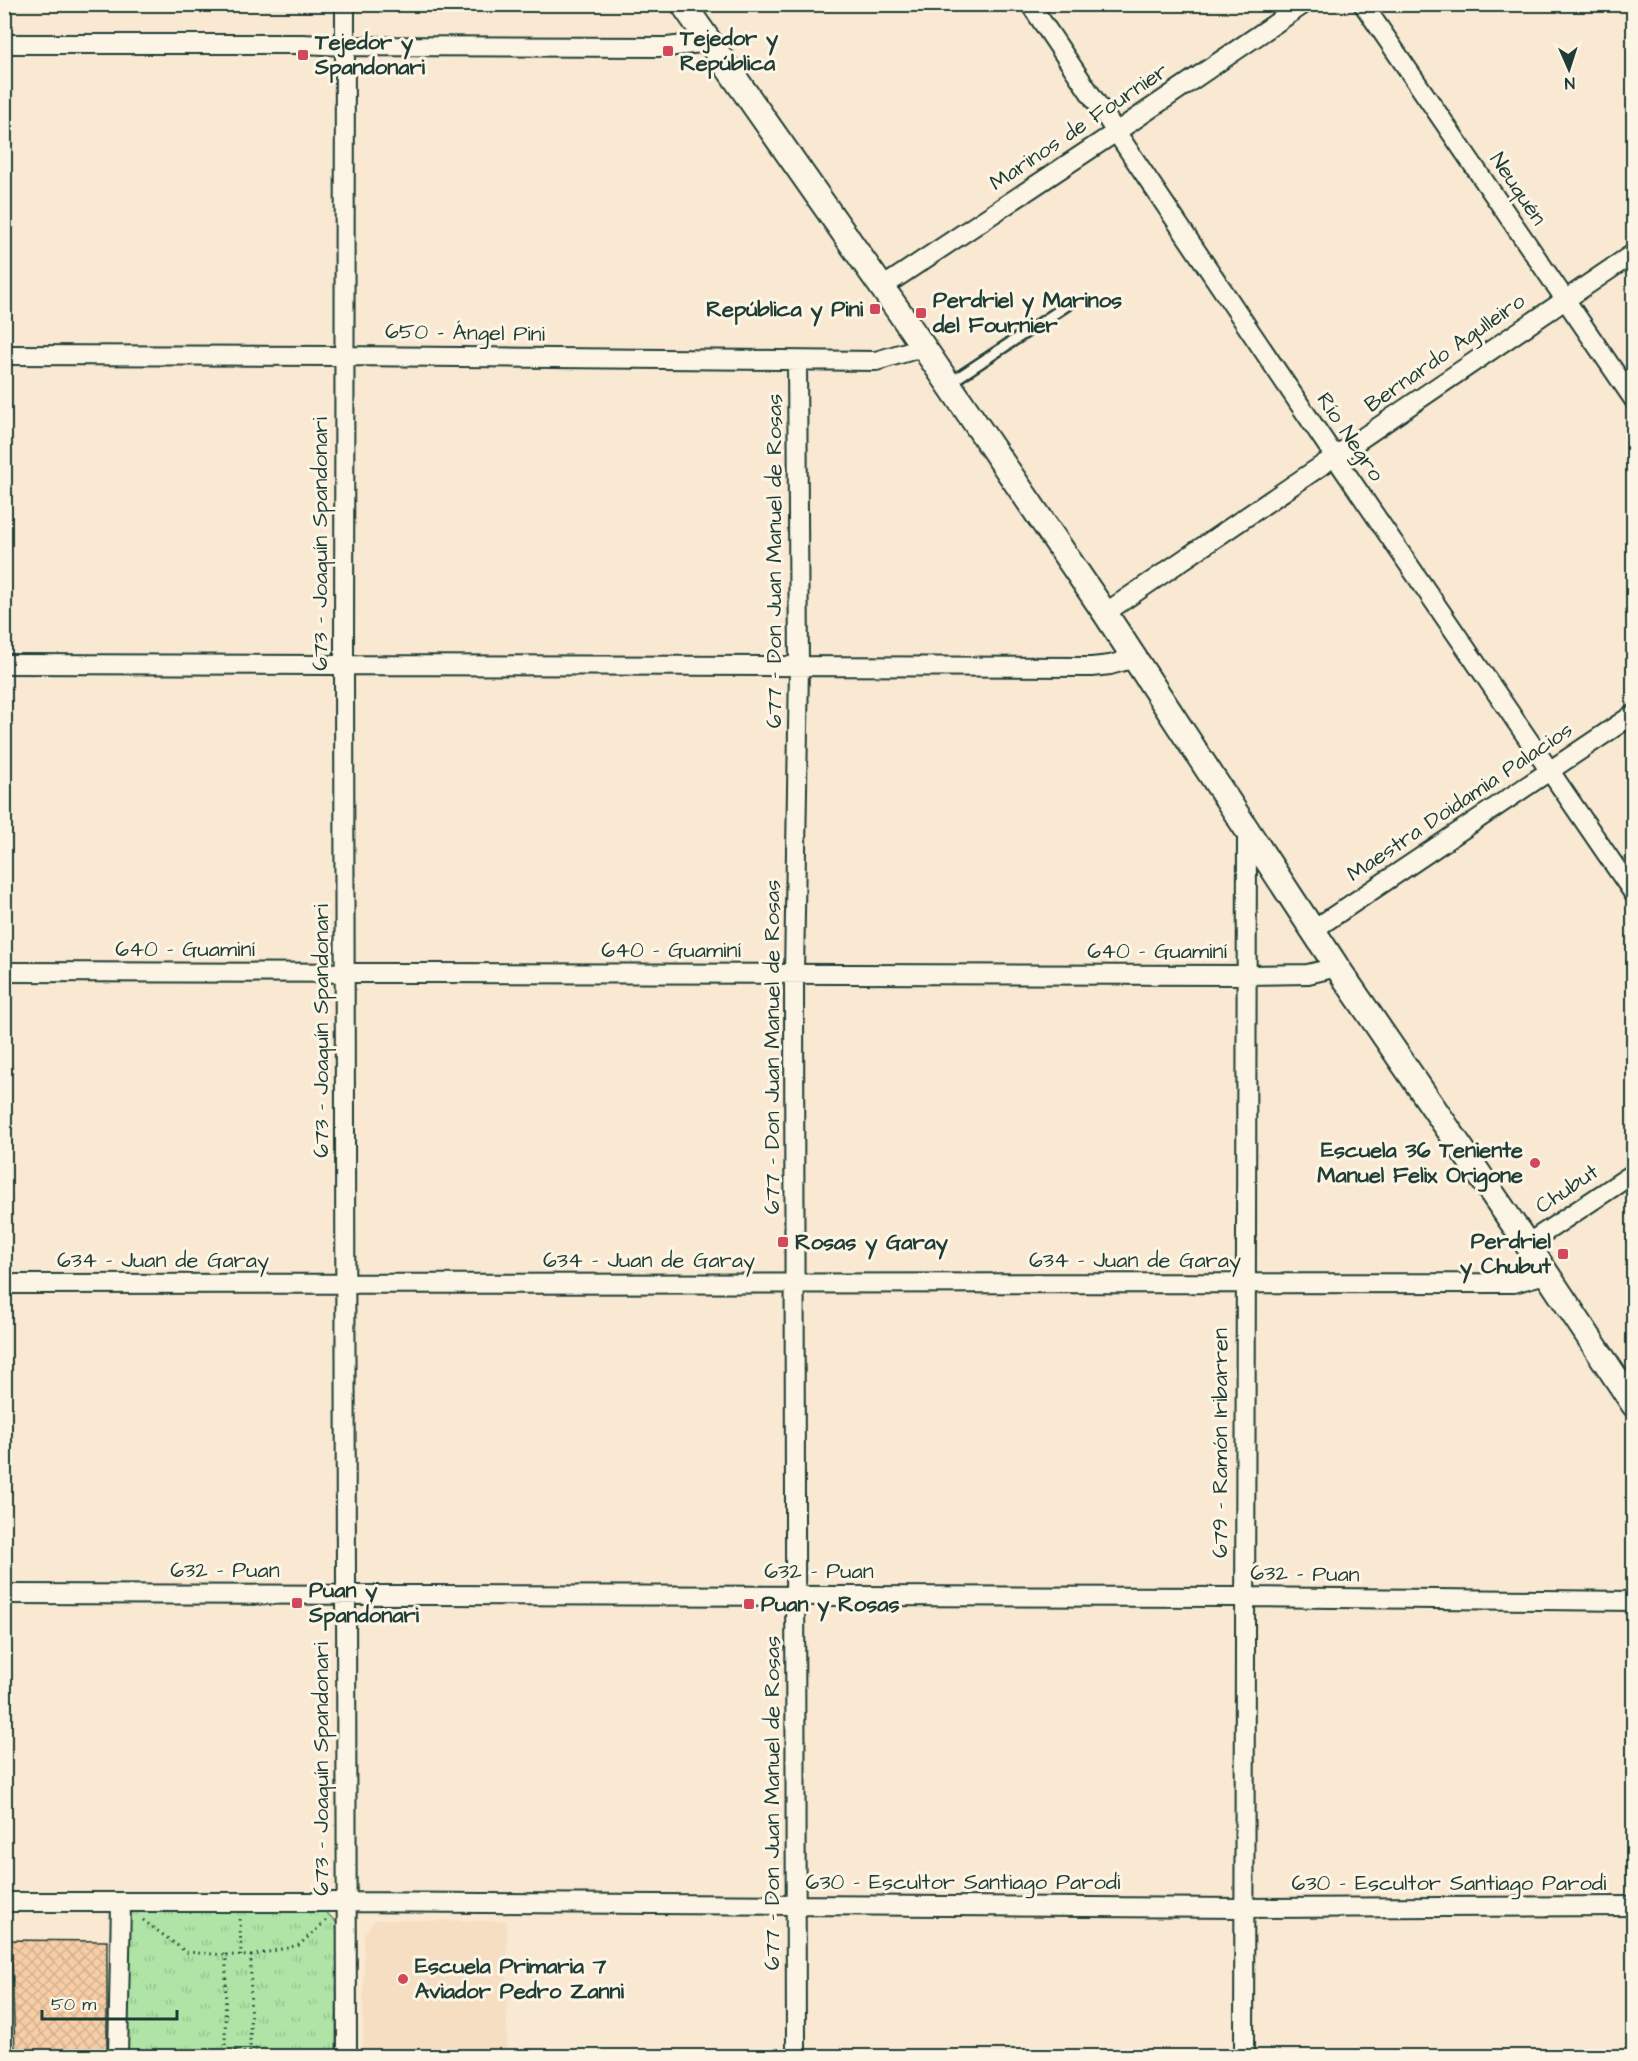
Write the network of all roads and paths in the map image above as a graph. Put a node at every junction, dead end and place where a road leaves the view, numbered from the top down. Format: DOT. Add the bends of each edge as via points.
graph roads {
  1 [pos="345,4"];
  2 [pos="683,4"];
  3 [pos="1030,4"];
  4 [pos="1304,4"];
  5 [pos="1363,4"];
  6 [pos="709,42"];
  7 [pos="4,44"];
  8 [pos="345,45"];
  9 [pos="1116,132"];
  10 [pos="1634,253"];
  11 [pos="881,288"];
  12 [pos="1565,299"];
  13 [pos="1069,304"];
  14 [pos="923,347"];
  15 [pos="4,355"];
  16 [pos="345,356"];
  17 [pos="798,361"];
  18 [pos="948,384"];
  19 [pos="1634,400"];
  20 [pos="1335,457"];
  21 [pos="1105,613"];
  22 [pos="1135,658"];
  23 [pos="4,664"];
  24 [pos="344,665"];
  25 [pos="799,667"];
  26 [pos="1634,714"];
  27 [pos="1549,770"];
  28 [pos="1247,829"];
  29 [pos="1634,894"];
  30 [pos="1313,930"];
  31 [pos="1337,967"];
  32 [pos="4,972"];
  33 [pos="344,974"];
  34 [pos="794,974"];
  35 [pos="1247,975"];
  36 [pos="1634,1173"];
  37 [pos="1527,1244"];
  38 [pos="1545,1274"];
  39 [pos="4,1284"];
  40 [pos="345,1284"];
  41 [pos="795,1284"];
  42 [pos="1245,1285"];
  43 [pos="1634,1406"];
  44 [pos="4,1594"];
  45 [pos="345,1595"];
  46 [pos="796,1595"];
  47 [pos="1244,1597"];
  48 [pos="1634,1601"];
  49 [pos="4,1902"];
  50 [pos="346,1902"];
  51 [pos="121,1903"];
  52 [pos="240,1903"];
  53 [pos="795,1905"];
  54 [pos="1634,1906"];
  55 [pos="1244,1908"];
  56 [pos="226,1955"];
  57 [pos="241,1956"];
  58 [pos="251,1956"];
  59 [pos="225,2051"];
  60 [pos="235,2051"];
  61 [pos="250,2052"];
  62 [pos="118,2054"];
  63 [pos="347,2055"];
  64 [pos="231,2056"];
  65 [pos="238,2056"];
  66 [pos="796,2056"];
  67 [pos="1244,2056"];
  1 -- 8 [label="street, 673 - Joaquín Spandonari"];
  2 -- 6 [label="main road"];
  3 -- 9 [label="street, Río Negro"];
  4 -- 9 [label="street, Marinos de Fournier"];
  5 -- 12 [label="street, Neuquén"];
  6 -- 8 [label="street" via="667,47"];
  6 -- 11 [label="main road"];
  7 -- 8 [label="street"];
  8 -- 16 [label="street, 673 - Joaquín Spandonari"];
  9 -- 11 [label="street, Marinos de Fournier"];
  9 -- 20 [label="street, Río Negro"];
  10 -- 12 [label="street, Bernardo Agulleiro"];
  11 -- 14 [label="main road"];
  12 -- 19 [label="street, Neuquén"];
  12 -- 20 [label="street, Bernardo Agulleiro"];
  13 -- 18 [label="lane"];
  14 -- 17 [label="street, 650 - Ángel Pini" via="876,362"];
  14 -- 18 [label="main road"];
  15 -- 16 [label="street, 650 - Ángel Pini"];
  16 -- 17 [label="street, 650 - Ángel Pini"];
  16 -- 24 [label="street, 673 - Joaquín Spandonari"];
  17 -- 25 [label="street, 677 - Don Juan Manuel de Rosas"];
  18 -- 21 [label="main road"];
  20 -- 21 [label="street, Bernardo Agulleiro"];
  20 -- 27 [label="street, Río Negro"];
  21 -- 22 [label="main road"];
  22 -- 25 [label="street" via="1092,667"];
  22 -- 28 [label="main road"];
  23 -- 24 [label="street"];
  24 -- 25 [label="street"];
  24 -- 33 [label="street, 673 - Joaquín Spandonari"];
  25 -- 34 [label="street, 677 - Don Juan Manuel de Rosas"];
  26 -- 27 [label="street, Maestra Doidamia Palacios"];
  27 -- 29 [label="street, Río Negro"];
  27 -- 30 [label="street, Maestra Doidamia Palacios"];
  28 -- 30 [label="main road"];
  28 -- 35 [label="street, 679 - Ramón Iribarren"];
  30 -- 31 [label="main road"];
  31 -- 35 [label="street, 640 - Guaminí" via="1308,974"];
  31 -- 37 [label="main road"];
  32 -- 33 [label="street, 640 - Guaminí"];
  33 -- 34 [label="street, 640 - Guaminí"];
  33 -- 40 [label="street, 673 - Joaquín Spandonari"];
  34 -- 35 [label="street, 640 - Guaminí"];
  34 -- 41 [label="street, 677 - Don Juan Manuel de Rosas"];
  35 -- 42 [label="street, 679 - Ramón Iribarren"];
  36 -- 37 [label="street, Chubut"];
  37 -- 38 [label="main road"];
  38 -- 42 [label="street, 634 - Juan de Garay" via="1514,1283"];
  38 -- 43 [label="main road"];
  39 -- 40 [label="street, 634 - Juan de Garay"];
  40 -- 41 [label="street, 634 - Juan de Garay"];
  40 -- 45 [label="street, 673 - Joaquín Spandonari"];
  41 -- 42 [label="street, 634 - Juan de Garay"];
  41 -- 46 [label="street, 677 - Don Juan Manuel de Rosas"];
  42 -- 47 [label="street, 679 - Ramón Iribarren"];
  44 -- 45 [label="street, 632 - Puan"];
  45 -- 46 [label="street, 632 - Puan"];
  45 -- 50 [label="street, 673 - Joaquín Spandonari"];
  46 -- 47 [label="street, 632 - Puan"];
  46 -- 53 [label="street, 677 - Don Juan Manuel de Rosas"];
  47 -- 48 [label="street, 632 - Puan"];
  47 -- 55 [label="street, 679 - Ramón Iribarren"];
  49 -- 51 [label="street, 630 - Escultor Santiago Parodi"];
  50 -- 52 [label="street, 630 - Escultor Santiago Parodi"];
  50 -- 53 [label="street, 630 - Escultor Santiago Parodi"];
  50 -- 58 [label="path" via="300,1945"];
  50 -- 63 [label="street, 673 - Joaquín Spandonari"];
  51 -- 52 [label="street, 630 - Escultor Santiago Parodi"];
  51 -- 56 [label="path" via="186,1952"];
  51 -- 62 [label="street"];
  52 -- 57 [label="path"];
  53 -- 55 [label="street, 630 - Escultor Santiago Parodi"];
  53 -- 66 [label="street, 677 - Don Juan Manuel de Rosas"];
  54 -- 55 [label="street, 630 - Escultor Santiago Parodi"];
  55 -- 67 [label="street, 679 - Ramón Iribarren"];
  56 -- 57 [label="path"];
  56 -- 59 [label="path"];
  57 -- 58 [label="path"];
  58 -- 61 [label="path"];
  59 -- 60 [label="path"];
  59 -- 62 [label="path"];
  60 -- 61 [label="path"];
  60 -- 64 [label="path"];
  60 -- 65 [label="path"];
  61 -- 63 [label="path"];
}
